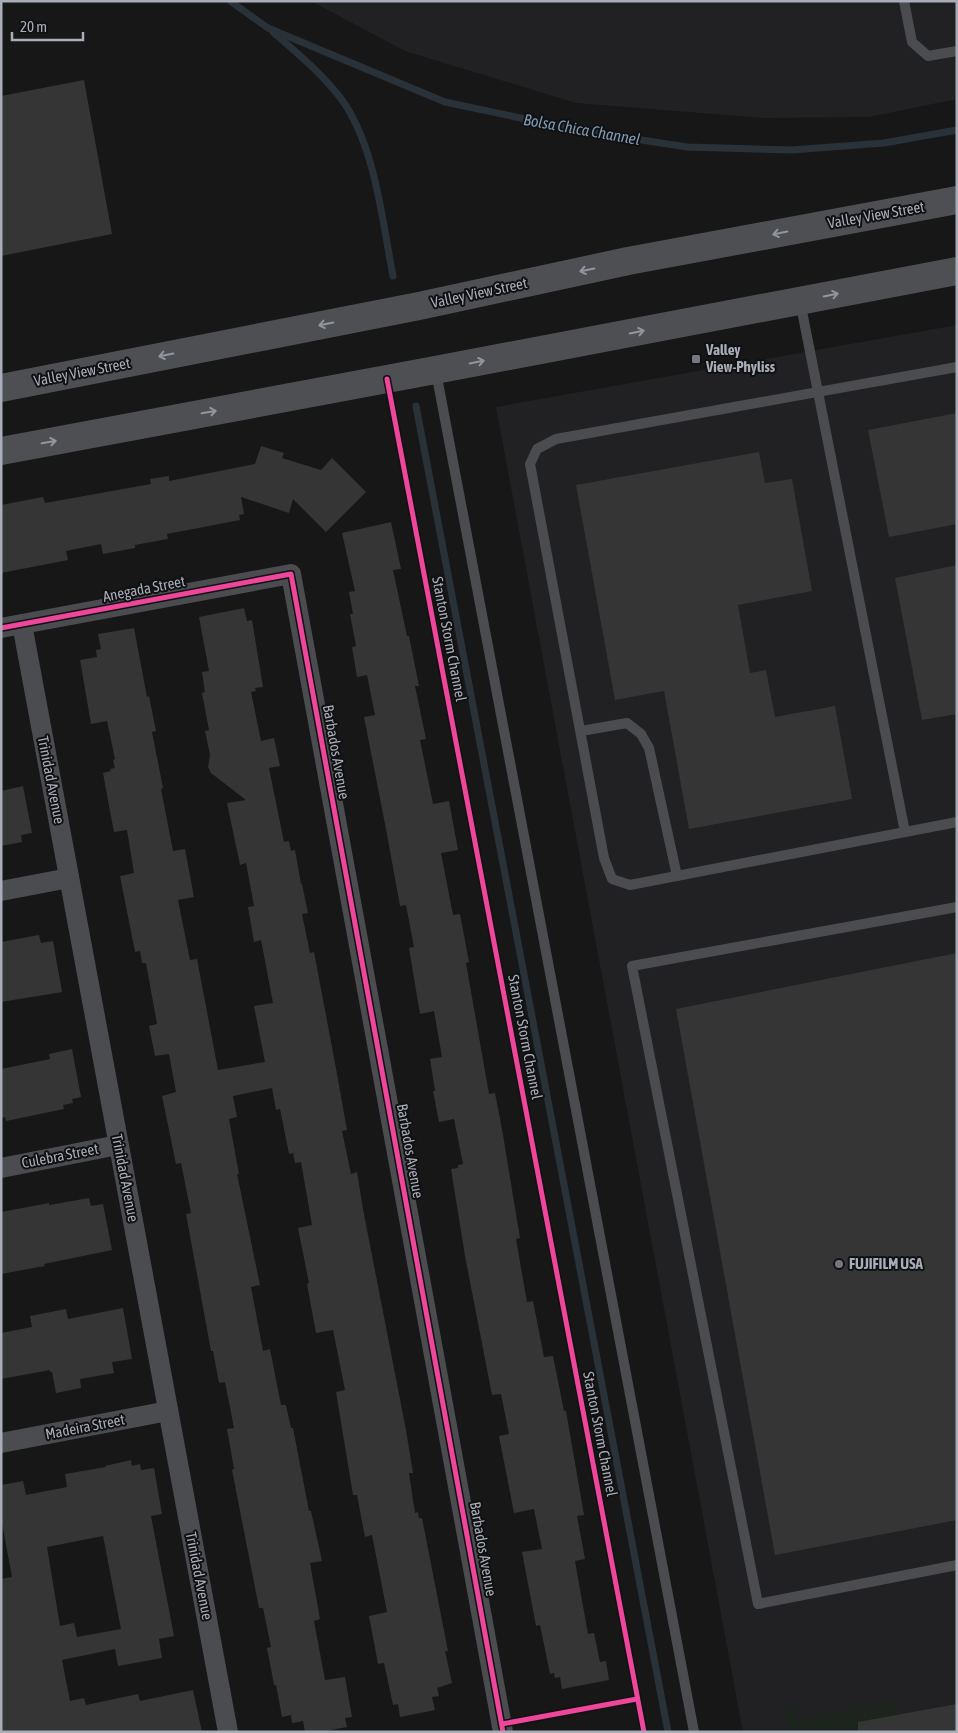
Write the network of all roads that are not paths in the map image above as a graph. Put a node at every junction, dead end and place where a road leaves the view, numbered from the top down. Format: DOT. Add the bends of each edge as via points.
graph roads {
  1 [pos="904,1"];
  2 [pos="957,51"];
  3 [pos="957,200"];
  4 [pos="957,271"];
  5 [pos="800,301"];
  6 [pos="957,367"];
  7 [pos="436,370"];
  8 [pos="1,388"];
  9 [pos="817,392"];
  10 [pos="1,450"];
  11 [pos="291,574"];
  12 [pos="22,624"];
  13 [pos="1,628"];
  14 [pos="580,731"];
  15 [pos="957,822"];
  16 [pos="905,832"];
  17 [pos="677,876"];
  18 [pos="69,878"];
  19 [pos="1,891"];
  20 [pos="957,907"];
  21 [pos="118,1145"];
  22 [pos="1,1168"];
  23 [pos="168,1411"];
  24 [pos="1,1443"];
  25 [pos="957,1565"];
  26 [pos="228,1732"];
  27 [pos="503,1732"];
  28 [pos="694,1732"];
  1 -- 2 [label="lane" via="912,42 928,56"];
  3 -- 8 [label="main road, Valley View Street, one-way" via="628,261 419,306"];
  5 -- 4 [label="main road, one-way"];
  7 -- 5 [label="main road, one-way"];
  5 -- 9 [label="lane"];
  6 -- 9 [label="lane"];
  10 -- 7 [label="main road, one-way"];
  7 -- 28 [label="lane"];
  9 -- 14 [label="lane" via="556,439 537,449 530,464"];
  9 -- 16 [label="lane"];
  11 -- 12 [label="street, Anegada Street"];
  11 -- 27 [label="street, Barbados Avenue"];
  12 -- 13 [label="street, Anegada Street"];
  12 -- 18 [label="street, Trinidad Avenue"];
  14 -- 17 [label="lane" via="627,723 641,734 649,748"];
  14 -- 17 [label="lane" via="604,858 612,878 630,885"];
  15 -- 16 [label="lane"];
  16 -- 17 [label="lane"];
  18 -- 19 [label="street"];
  18 -- 21 [label="street, Trinidad Avenue"];
  20 -- 25 [label="lane" via="632,966 758,1604"];
  21 -- 22 [label="street, Culebra Street"];
  21 -- 23 [label="street, Trinidad Avenue"];
  23 -- 24 [label="street, Madeira Street"];
  23 -- 26 [label="street, Trinidad Avenue"];
}
